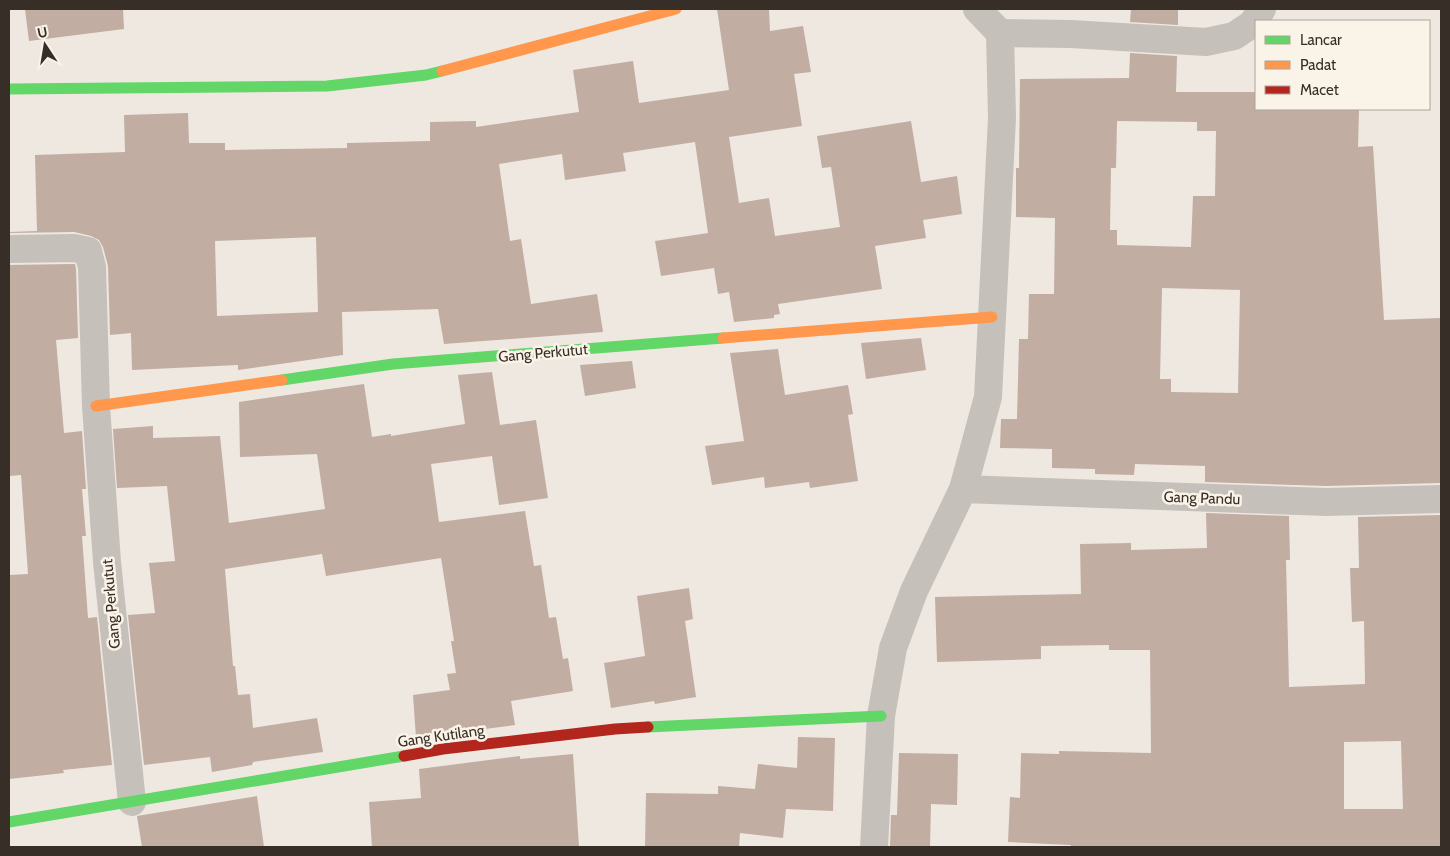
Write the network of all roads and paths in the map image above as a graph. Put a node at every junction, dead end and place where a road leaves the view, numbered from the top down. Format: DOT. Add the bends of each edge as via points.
graph roads {
  1 [pos="676,9"];
  2 [pos="977,9"];
  3 [pos="1262,9"];
  4 [pos="1000,33"];
  5 [pos="9,89"];
  6 [pos="9,249"];
  7 [pos="992,317"];
  8 [pos="96,406"];
  9 [pos="963,488"];
  10 [pos="1441,499"];
  11 [pos="881,716"];
  12 [pos="132,802"];
  13 [pos="9,822"];
  14 [pos="874,847"];
  1 -- 5 [label="street" via="426,76 327,86"];
  2 -- 4 [label="street"];
  3 -- 4 [label="street" via="1252,24 1234,36 1206,42"];
  4 -- 7 [label="street" via="1002,118"];
  6 -- 8 [label="street, Gang Perkutut" via="74,248 88,251 92,267"];
  7 -- 8 [label="street, Gang Perkutut" via="393,364"];
  7 -- 9 [label="street" via="988,397"];
  8 -- 12 [label="street, Gang Perkutut" via="107,562"];
  9 -- 10 [label="street, Gang Pandu" via="1326,502"];
  9 -- 11 [label="street" via="914,592 892,648"];
  11 -- 12 [label="street, Gang Kutilang" via="615,729 443,749"];
  11 -- 14 [label="street"];
  12 -- 13 [label="street, Gang Kutilang"];
}
